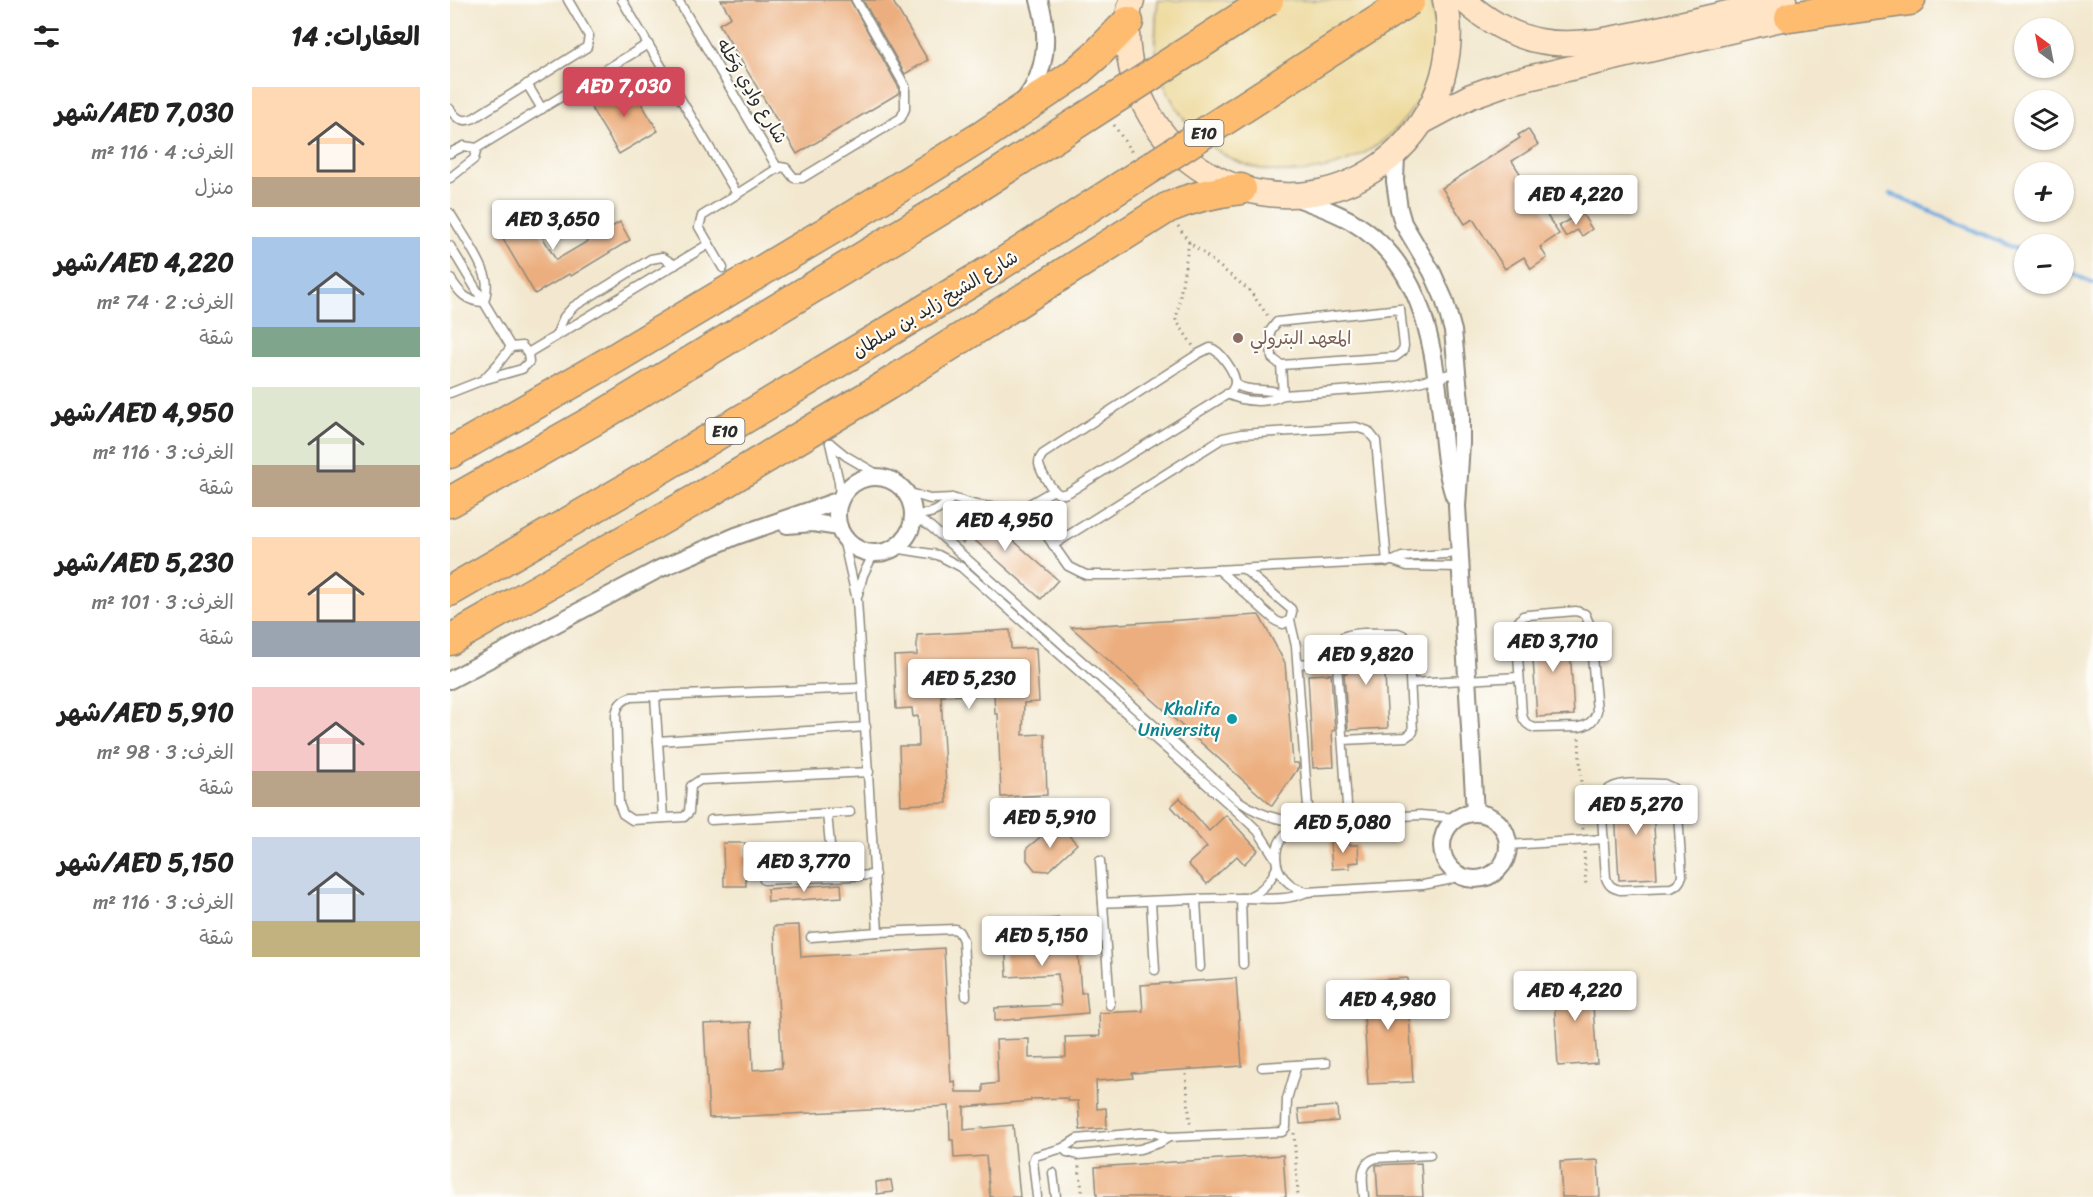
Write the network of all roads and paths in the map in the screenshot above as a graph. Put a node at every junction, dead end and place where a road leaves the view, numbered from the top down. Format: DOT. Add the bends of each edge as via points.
graph roads {
  1 [pos="568,0"];
  2 [pos="622,0"];
  3 [pos="678,0"];
  4 [pos="856,0"];
  5 [pos="1039,0"];
  6 [pos="1268,0"];
  7 [pos="1410,0"];
  8 [pos="1445,0"];
  9 [pos="1464,0"];
  10 [pos="1866,0"];
  11 [pos="1910,0"];
  12 [pos="1129,7"];
  13 [pos="1787,9"];
  14 [pos="648,44"];
  15 [pos="527,84"];
  16 [pos="542,109"];
  17 [pos="450,110"];
  18 [pos="1111,119"];
  19 [pos="1424,121"];
  20 [pos="984,135"];
  21 [pos="477,148"];
  22 [pos="450,153"];
  23 [pos="1396,154"];
  24 [pos="1136,159"];
  25 [pos="778,169"];
  26 [pos="450,178"];
  27 [pos="1241,189"];
  28 [pos="737,194"];
  29 [pos="1292,196"];
  30 [pos="1167,208"];
  31 [pos="450,213"];
  32 [pos="1189,242"];
  33 [pos="709,244"];
  34 [pos="450,246"];
  35 [pos="675,265"];
  36 [pos="723,268"];
  37 [pos="450,278"];
  38 [pos="1419,301"];
  39 [pos="484,303"];
  40 [pos="1400,309"];
  41 [pos="1273,324"];
  42 [pos="556,337"];
  43 [pos="511,347"];
  44 [pos="528,353"];
  45 [pos="1198,354"];
  46 [pos="1281,365"];
  47 [pos="1458,372"];
  48 [pos="1437,379"];
  49 [pos="483,380"];
  50 [pos="1235,384"];
  51 [pos="450,393"];
  52 [pos="1227,394"];
  53 [pos="1283,395"];
  54 [pos="450,453"];
  55 [pos="882,477"];
  56 [pos="1054,490"];
  57 [pos="906,492"];
  58 [pos="952,498"];
  59 [pos="840,500"];
  60 [pos="450,502"];
  61 [pos="1026,506"];
  62 [pos="1457,506"];
  63 [pos="913,515"];
  64 [pos="766,526"];
  65 [pos="840,530"];
  66 [pos="1053,545"];
  67 [pos="894,548"];
  68 [pos="874,553"];
  69 [pos="1460,560"];
  70 [pos="1390,561"];
  71 [pos="1244,569"];
  72 [pos="1219,570"];
  73 [pos="450,591"];
  74 [pos="857,600"];
  75 [pos="1290,620"];
  76 [pos="450,640"];
  77 [pos="1337,661"];
  78 [pos="1298,664"];
  79 [pos="1519,677"];
  80 [pos="1467,680"];
  81 [pos="450,681"];
  82 [pos="1411,683"];
  83 [pos="863,688"];
  84 [pos="655,696"];
  85 [pos="866,727"];
  86 [pos="1579,727"];
  87 [pos="1343,740"];
  88 [pos="658,741"];
  89 [pos="869,772"];
  90 [pos="850,812"];
  91 [pos="827,813"];
  92 [pos="1475,813"];
  93 [pos="663,818"];
  94 [pos="1457,818"];
  95 [pos="1348,819"];
  96 [pos="711,820"];
  97 [pos="1306,821"];
  98 [pos="1604,839"];
  99 [pos="1584,840"];
  100 [pos="1508,845"];
  101 [pos="1100,861"];
  102 [pos="1277,863"];
  103 [pos="875,875"];
  104 [pos="1460,876"];
  105 [pos="833,877"];
  106 [pos="764,880"];
  107 [pos="1586,887"];
  108 [pos="1307,892"];
  109 [pos="1243,898"];
  110 [pos="1196,900"];
  111 [pos="1151,901"];
  112 [pos="1103,903"];
  113 [pos="878,932"];
  114 [pos="811,937"];
  115 [pos="1243,964"];
  116 [pos="1200,967"];
  117 [pos="1155,970"];
  118 [pos="966,996"];
  119 [pos="1110,1005"];
  120 [pos="1326,1063"];
  121 [pos="1297,1065"];
  122 [pos="1263,1067"];
  123 [pos="1186,1074"];
  124 [pos="1287,1120"];
  125 [pos="1190,1136"];
  126 [pos="1169,1137"];
  127 [pos="1063,1149"];
  128 [pos="1430,1155"];
  129 [pos="1079,1163"];
  130 [pos="1053,1173"];
  131 [pos="1037,1197"];
  132 [pos="1056,1197"];
  133 [pos="1083,1197"];
  134 [pos="1298,1197"];
  135 [pos="1364,1197"];
  1 -- 15 [label="lane" via="589,36 588,43"];
  2 -- 14 [label="lane"];
  3 -- 25 [label="lane, شارع وادِي وَحَله"];
  4 -- 25 [label="lane, شارع وادِي وَحَله" via="905,86 904,114 802,178 794,178 784,167"];
  5 -- 20 [label="street" via="1046,41 1034,88 1017,109"];
  6 -- 60 [label="highway, bridge" via="957,200 597,419"];
  7 -- 73 [label="highway, شارع الشيخ زايد بن سلطان / E10, bridge" via="998,266 638,483"];
  8 -- 19 [label="main road" via="1449,50 1440,87"];
  9 -- 13 [label="main road" via="1504,29 1540,41 1587,43"];
  10 -- 13 [label="highway"];
  11 -- 13 [label="highway"];
  12 -- 20 [label="highway" via="1097,54 1072,76"];
  12 -- 27 [label="main road" via="1129,58 1138,93 1155,125 1178,153 1208,174"];
  13 -- 19 [label="main road" via="1508,83 1471,96"];
  14 -- 16 [label="lane"];
  14 -- 28 [label="lane"];
  15 -- 16 [label="lane"];
  15 -- 17 [label="lane" via="469,120 458,119"];
  16 -- 21 [label="lane"];
  18 -- 24 [label="path"];
  19 -- 23 [label="main road"];
  20 -- 54 [label="highway" via="614,359"];
  21 -- 22 [label="lane" via="464,146"];
  21 -- 26 [label="lane" via="474,159"];
  23 -- 29 [label="main road" via="1365,176 1343,185"];
  23 -- 47 [label="street" via="1399,209 1444,299"];
  25 -- 28 [label="lane, شارع وادِي وَحَله"];
  27 -- 29 [label="main road"];
  27 -- 30 [label="highway" via="1191,197"];
  28 -- 33 [label="lane, شارع وادِي وَحَله" via="700,219 699,227"];
  29 -- 38 [label="street" via="1352,222 1372,237 1391,255"];
  30 -- 32 [label="path"];
  30 -- 76 [label="highway" via="887,385"];
  31 -- 39 [label="lane" via="482,269 486,280"];
  32 -- 41 [label="path" via="1248,290"];
  32 -- 45 [label="path" via="1176,320"];
  33 -- 35 [label="lane"];
  33 -- 36 [label="lane, شارع وادِي وَحَله"];
  34 -- 39 [label="lane"];
  35 -- 42 [label="lane"];
  35 -- 42 [label="lane" via="662,257 651,258 573,307"];
  37 -- 39 [label="lane" via="462,295"];
  38 -- 40 [label="lane"];
  38 -- 48 [label="street"];
  39 -- 43 [label="lane"];
  40 -- 41 [label="lane"];
  40 -- 46 [label="lane" via="1404,346 1395,357"];
  41 -- 46 [label="lane" via="1271,353"];
  42 -- 44 [label="lane"];
  43 -- 44 [label="lane" via="522,346"];
  43 -- 49 [label="lane"];
  44 -- 49 [label="lane" via="529,362 522,369"];
  45 -- 50 [label="lane" via="1210,348 1220,353"];
  45 -- 56 [label="lane" via="1042,454 1040,467"];
  46 -- 53 [label="lane"];
  47 -- 48 [label="lane"];
  47 -- 62 [label="street" via="1461,443"];
  48 -- 53 [label="lane" via="1398,387"];
  48 -- 62 [label="street" via="1445,461"];
  49 -- 51 [label="lane"];
  50 -- 52 [label="lane"];
  50 -- 53 [label="lane"];
  52 -- 53 [label="lane" via="1253,401"];
  52 -- 56 [label="lane" via="1069,492 1058,494"];
  55 -- 57 [label="street"];
  55 -- 59 [label="street" via="861,479"];
  55 -- 59 [label="lane" via="830,443"];
  56 -- 61 [label="lane"];
  57 -- 58 [label="lane" via="930,499"];
  57 -- 63 [label="street"];
  58 -- 61 [label="lane" via="991,507"];
  58 -- 63 [label="lane" via="932,513"];
  59 -- 64 [label="street"];
  59 -- 65 [label="street"];
  61 -- 66 [label="lane"];
  62 -- 69 [label="street"];
  63 -- 67 [label="street" via="908,534"];
  63 -- 97 [label="lane" via="1239,801 1273,818"];
  64 -- 65 [label="street" via="813,523"];
  64 -- 81 [label="street" via="659,569"];
  65 -- 68 [label="street" via="855,548"];
  65 -- 74 [label="lane"];
  66 -- 70 [label="lane" via="1223,438 1356,427 1368,431 1376,441"];
  66 -- 72 [label="lane" via="1068,566 1086,575"];
  67 -- 68 [label="street"];
  67 -- 102 [label="lane" via="938,555 961,567 1239,813 1258,831"];
  68 -- 74 [label="lane" via="862,575"];
  69 -- 70 [label="lane" via="1407,566"];
  69 -- 70 [label="lane" via="1402,556"];
  69 -- 80 [label="street"];
  70 -- 71 [label="lane"];
  71 -- 72 [label="lane"];
  71 -- 75 [label="lane" via="1291,609"];
  72 -- 75 [label="lane" via="1276,621 1284,624"];
  74 -- 83 [label="lane"];
  75 -- 78 [label="lane"];
  77 -- 78 [label="lane"];
  77 -- 82 [label="lane" via="1337,644 1344,636 1398,633 1408,643"];
  77 -- 87 [label="lane"];
  78 -- 97 [label="lane"];
  79 -- 80 [label="lane"];
  79 -- 86 [label="lane" via="1522,715 1529,726"];
  79 -- 86 [label="lane" via="1515,630 1518,620 1528,615 1576,611 1585,614 1597,711 1591,722"];
  80 -- 82 [label="lane"];
  80 -- 92 [label="street"];
  82 -- 87 [label="lane" via="1414,728 1410,735"];
  83 -- 84 [label="lane"];
  83 -- 85 [label="lane"];
  84 -- 88 [label="lane"];
  84 -- 93 [label="lane" via="625,699 617,709 619,804 623,814 632,819"];
  85 -- 88 [label="lane"];
  85 -- 89 [label="lane"];
  86 -- 99 [label="path"];
  87 -- 95 [label="lane"];
  88 -- 93 [label="lane"];
  89 -- 93 [label="lane" via="700,780 691,786 688,814"];
  89 -- 103 [label="lane"];
  90 -- 91 [label="lane"];
  91 -- 96 [label="lane"];
  91 -- 105 [label="lane"];
  92 -- 94 [label="street"];
  92 -- 100 [label="street" via="1498,822"];
  94 -- 95 [label="lane" via="1426,814"];
  94 -- 104 [label="street" via="1443,836 1442,848 1445,859"];
  95 -- 97 [label="lane"];
  97 -- 102 [label="lane" via="1282,836"];
  98 -- 98 [label="lane" via="1606,878 1613,889 1671,888 1680,881 1677,797 1669,785 1615,785 1605,791 1601,801"];
  98 -- 99 [label="lane"];
  99 -- 100 [label="lane"];
  99 -- 107 [label="path"];
  100 -- 104 [label="street" via="1497,871 1479,879"];
  101 -- 112 [label="lane"];
  102 -- 108 [label="lane" via="1281,875 1292,886"];
  102 -- 109 [label="lane" via="1262,890"];
  103 -- 105 [label="lane"];
  103 -- 113 [label="lane"];
  104 -- 108 [label="lane" via="1423,885"];
  105 -- 106 [label="lane"];
  108 -- 109 [label="lane" via="1285,899"];
  109 -- 110 [label="lane"];
  109 -- 115 [label="lane"];
  110 -- 111 [label="lane"];
  110 -- 116 [label="lane"];
  111 -- 112 [label="lane"];
  111 -- 117 [label="lane"];
  112 -- 119 [label="lane"];
  113 -- 114 [label="lane"];
  113 -- 118 [label="lane" via="950,928 959,932 963,940"];
  120 -- 121 [label="lane"];
  121 -- 122 [label="lane"];
  121 -- 124 [label="lane" via="1287,1100"];
  123 -- 125 [label="path"];
  124 -- 125 [label="lane" via="1285,1130 1279,1133"];
  124 -- 134 [label="path" via="1296,1141"];
  125 -- 126 [label="lane"];
  126 -- 127 [label="lane" via="1147,1133 1077,1139"];
  126 -- 127 [label="lane" via="1140,1149 1078,1155"];
  127 -- 131 [label="lane" via="1034,1158"];
  128 -- 135 [label="lane" via="1370,1160 1362,1172"];
  129 -- 133 [label="path"];
  130 -- 132 [label="lane"];
}
